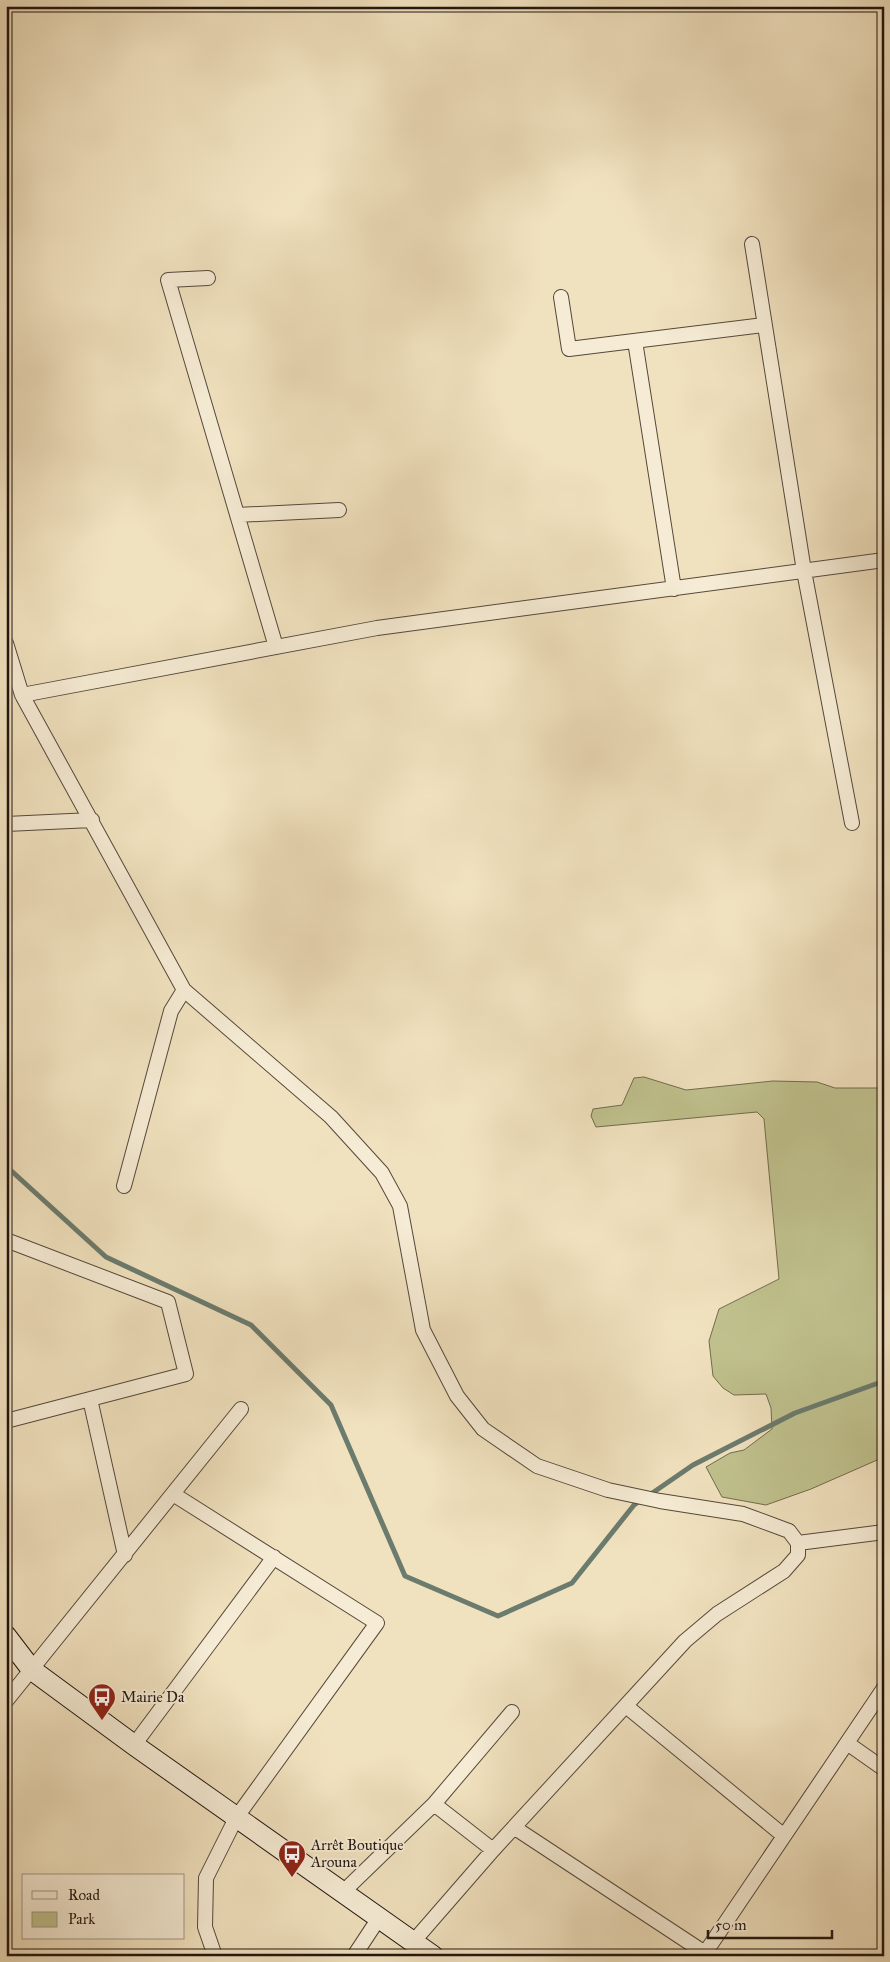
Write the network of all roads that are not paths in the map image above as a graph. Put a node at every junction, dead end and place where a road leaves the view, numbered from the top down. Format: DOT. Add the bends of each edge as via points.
graph roads {
  1 [pos="752,244"];
  2 [pos="208,278"];
  3 [pos="561,297"];
  4 [pos="764,325"];
  5 [pos="635,341"];
  6 [pos="339,510"];
  7 [pos="237,515"];
  8 [pos="884,560"];
  9 [pos="804,571"];
  10 [pos="674,589"];
  11 [pos="6,643"];
  12 [pos="276,647"];
  13 [pos="11,673"];
  14 [pos="22,695"];
  15 [pos="92,820"];
  16 [pos="852,823"];
  17 [pos="6,824"];
  18 [pos="184,990"];
  19 [pos="124,1186"];
  20 [pos="6,1240"];
  21 [pos="90,1399"];
  22 [pos="241,1410"];
  23 [pos="6,1421"];
  24 [pos="173,1494"];
  25 [pos="884,1532"];
  26 [pos="798,1543"];
  27 [pos="125,1555"];
  28 [pos="274,1557"];
  29 [pos="6,1636"];
  30 [pos="32,1670"];
  31 [pos="884,1688"];
  32 [pos="6,1701"];
  33 [pos="626,1706"];
  34 [pos="512,1712"];
  35 [pos="847,1743"];
  36 [pos="134,1745"];
  37 [pos="884,1769"];
  38 [pos="434,1804"];
  39 [pos="236,1818"];
  40 [pos="515,1828"];
  41 [pos="784,1836"];
  42 [pos="493,1850"];
  43 [pos="343,1892"];
  44 [pos="379,1918"];
  45 [pos="413,1942"];
  46 [pos="704,1954"];
  47 [pos="215,1956"];
  48 [pos="354,1956"];
  49 [pos="433,1956"];
  1 -- 4 [label="street"];
  2 -- 7 [label="street" via="168,280"];
  3 -- 5 [label="street" via="569,349"];
  4 -- 5 [label="street"];
  4 -- 9 [label="street"];
  5 -- 10 [label="street"];
  6 -- 7 [label="street"];
  7 -- 12 [label="street"];
  8 -- 9 [label="street"];
  9 -- 10 [label="street"];
  9 -- 16 [label="street"];
  10 -- 12 [label="street" via="377,628"];
  11 -- 13 [label="street"];
  12 -- 14 [label="street"];
  13 -- 14 [label="street"];
  14 -- 15 [label="street"];
  15 -- 17 [label="street"];
  15 -- 18 [label="street"];
  18 -- 19 [label="street" via="171,1010"];
  18 -- 26 [label="street" via="331,1117 382,1173 400,1206 423,1330 456,1396 484,1430 537,1466 608,1490 743,1514 789,1531"];
  20 -- 21 [label="street" via="168,1302 186,1374"];
  21 -- 23 [label="street"];
  21 -- 27 [label="street"];
  22 -- 24 [label="street"];
  24 -- 27 [label="street"];
  24 -- 28 [label="street"];
  25 -- 26 [label="street"];
  26 -- 33 [label="street" via="798,1555 784,1571 717,1614 685,1641"];
  27 -- 30 [label="street"];
  28 -- 36 [label="street"];
  28 -- 39 [label="street" via="377,1623"];
  29 -- 30 [label="street"];
  30 -- 32 [label="street"];
  30 -- 36 [label="street"];
  31 -- 35 [label="street"];
  33 -- 40 [label="street"];
  33 -- 41 [label="street"];
  34 -- 38 [label="street"];
  35 -- 37 [label="street"];
  35 -- 41 [label="street"];
  36 -- 39 [label="street"];
  38 -- 42 [label="street"];
  38 -- 43 [label="street"];
  39 -- 43 [label="street"];
  39 -- 47 [label="street" via="206,1878 205,1927"];
  40 -- 42 [label="street"];
  40 -- 46 [label="street"];
  41 -- 46 [label="street"];
  42 -- 45 [label="street"];
  43 -- 44 [label="street"];
  44 -- 45 [label="street"];
  44 -- 48 [label="street"];
  45 -- 49 [label="street"];
}
